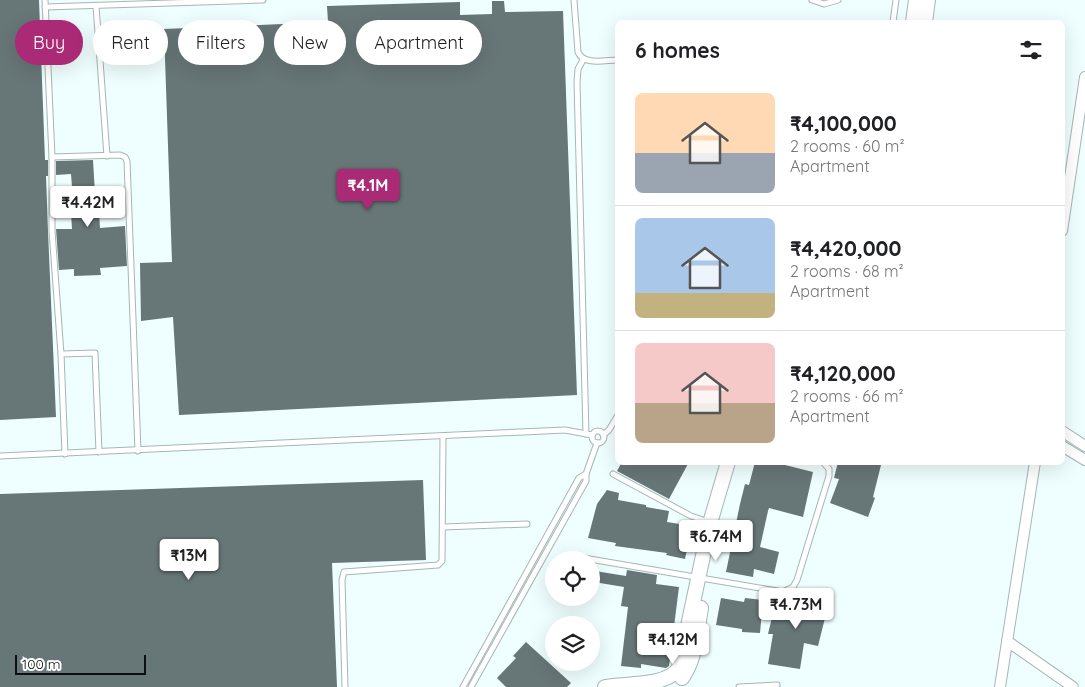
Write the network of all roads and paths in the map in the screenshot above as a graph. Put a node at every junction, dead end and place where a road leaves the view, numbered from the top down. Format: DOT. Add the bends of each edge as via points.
graph roads {
  1 [pos="45,0"];
  2 [pos="263,0"];
  3 [pos="574,0"];
  4 [pos="812,0"];
  5 [pos="838,0"];
  6 [pos="896,0"];
  7 [pos="916,0"];
  8 [pos="928,0"];
  9 [pos="96,6"];
  10 [pos="45,7"];
  11 [pos="893,20"];
  12 [pos="914,20"];
  13 [pos="925,20"];
  14 [pos="583,60"];
  15 [pos="615,60"];
  16 [pos="1085,77"];
  17 [pos="107,156"];
  18 [pos="52,157"];
  19 [pos="1065,212"];
  20 [pos="60,354"];
  21 [pos="615,419"];
  22 [pos="1065,433"];
  23 [pos="589,434"];
  24 [pos="604,434"];
  25 [pos="443,437"];
  26 [pos="597,443"];
  27 [pos="1085,446"];
  28 [pos="1065,448"];
  29 [pos="138,451"];
  30 [pos="99,452"];
  31 [pos="65,454"];
  32 [pos="0,456"];
  33 [pos="1085,460"];
  34 [pos="727,465"];
  35 [pos="737,465"];
  36 [pos="825,465"];
  37 [pos="1034,465"];
  38 [pos="586,474"];
  39 [pos="613,474"];
  40 [pos="527,524"];
  41 [pos="714,524"];
  42 [pos="443,527"];
  43 [pos="600,560"];
  44 [pos="702,577"];
  45 [pos="1007,641"];
  46 [pos="682,677"];
  47 [pos="777,685"];
  48 [pos="345,687"];
  49 [pos="463,687"];
  50 [pos="471,687"];
  51 [pos="605,687"];
  52 [pos="667,687"];
  53 [pos="739,687"];
  54 [pos="1000,687"];
  55 [pos="1073,687"];
  1 -- 10 [label="lane"];
  2 -- 9 [label="lane"];
  3 -- 14 [label="lane" via="578,52"];
  4 -- 5 [label="lane" via="824,4"];
  6 -- 11 [label="lane"];
  7 -- 12 [label="street"];
  8 -- 13 [label="street"];
  9 -- 10 [label="lane"];
  9 -- 17 [label="lane"];
  10 -- 18 [label="lane"];
  14 -- 15 [label="lane"];
  14 -- 23 [label="lane" via="577,82"];
  16 -- 19 [label="street"];
  17 -- 18 [label="lane"];
  17 -- 29 [label="lane" via="120,156 127,161"];
  18 -- 20 [label="lane" via="52,231"];
  20 -- 30 [label="lane" via="95,353"];
  20 -- 31 [label="lane"];
  21 -- 24 [label="lane"];
  22 -- 27 [label="street"];
  23 -- 24 [label="lane" via="597,431"];
  23 -- 25 [label="lane" via="565,430"];
  23 -- 26 [label="lane"];
  24 -- 26 [label="lane" via="603,440"];
  25 -- 29 [label="lane"];
  25 -- 42 [label="lane"];
  26 -- 38 [label="lane"];
  28 -- 33 [label="street"];
  29 -- 30 [label="lane"];
  30 -- 31 [label="lane"];
  31 -- 32 [label="lane"];
  34 -- 41 [label="street"];
  35 -- 41 [label="street"];
  36 -- 44 [label="lane" via="829,476 793,587 783,592"];
  37 -- 45 [label="street"];
  38 -- 49 [label="lane" via="579,478"];
  38 -- 50 [label="lane" via="586,481"];
  39 -- 41 [label="lane" via="674,508"];
  40 -- 42 [label="lane"];
  41 -- 44 [label="street"];
  42 -- 48 [label="lane" via="442,561 438,565 348,571 342,575"];
  43 -- 44 [label="lane"];
  44 -- 46 [label="street"];
  45 -- 54 [label="street"];
  45 -- 55 [label="street"];
  46 -- 51 [label="street" via="676,673 667,679"];
  46 -- 52 [label="street"];
  47 -- 53 [label="lane"];
}
